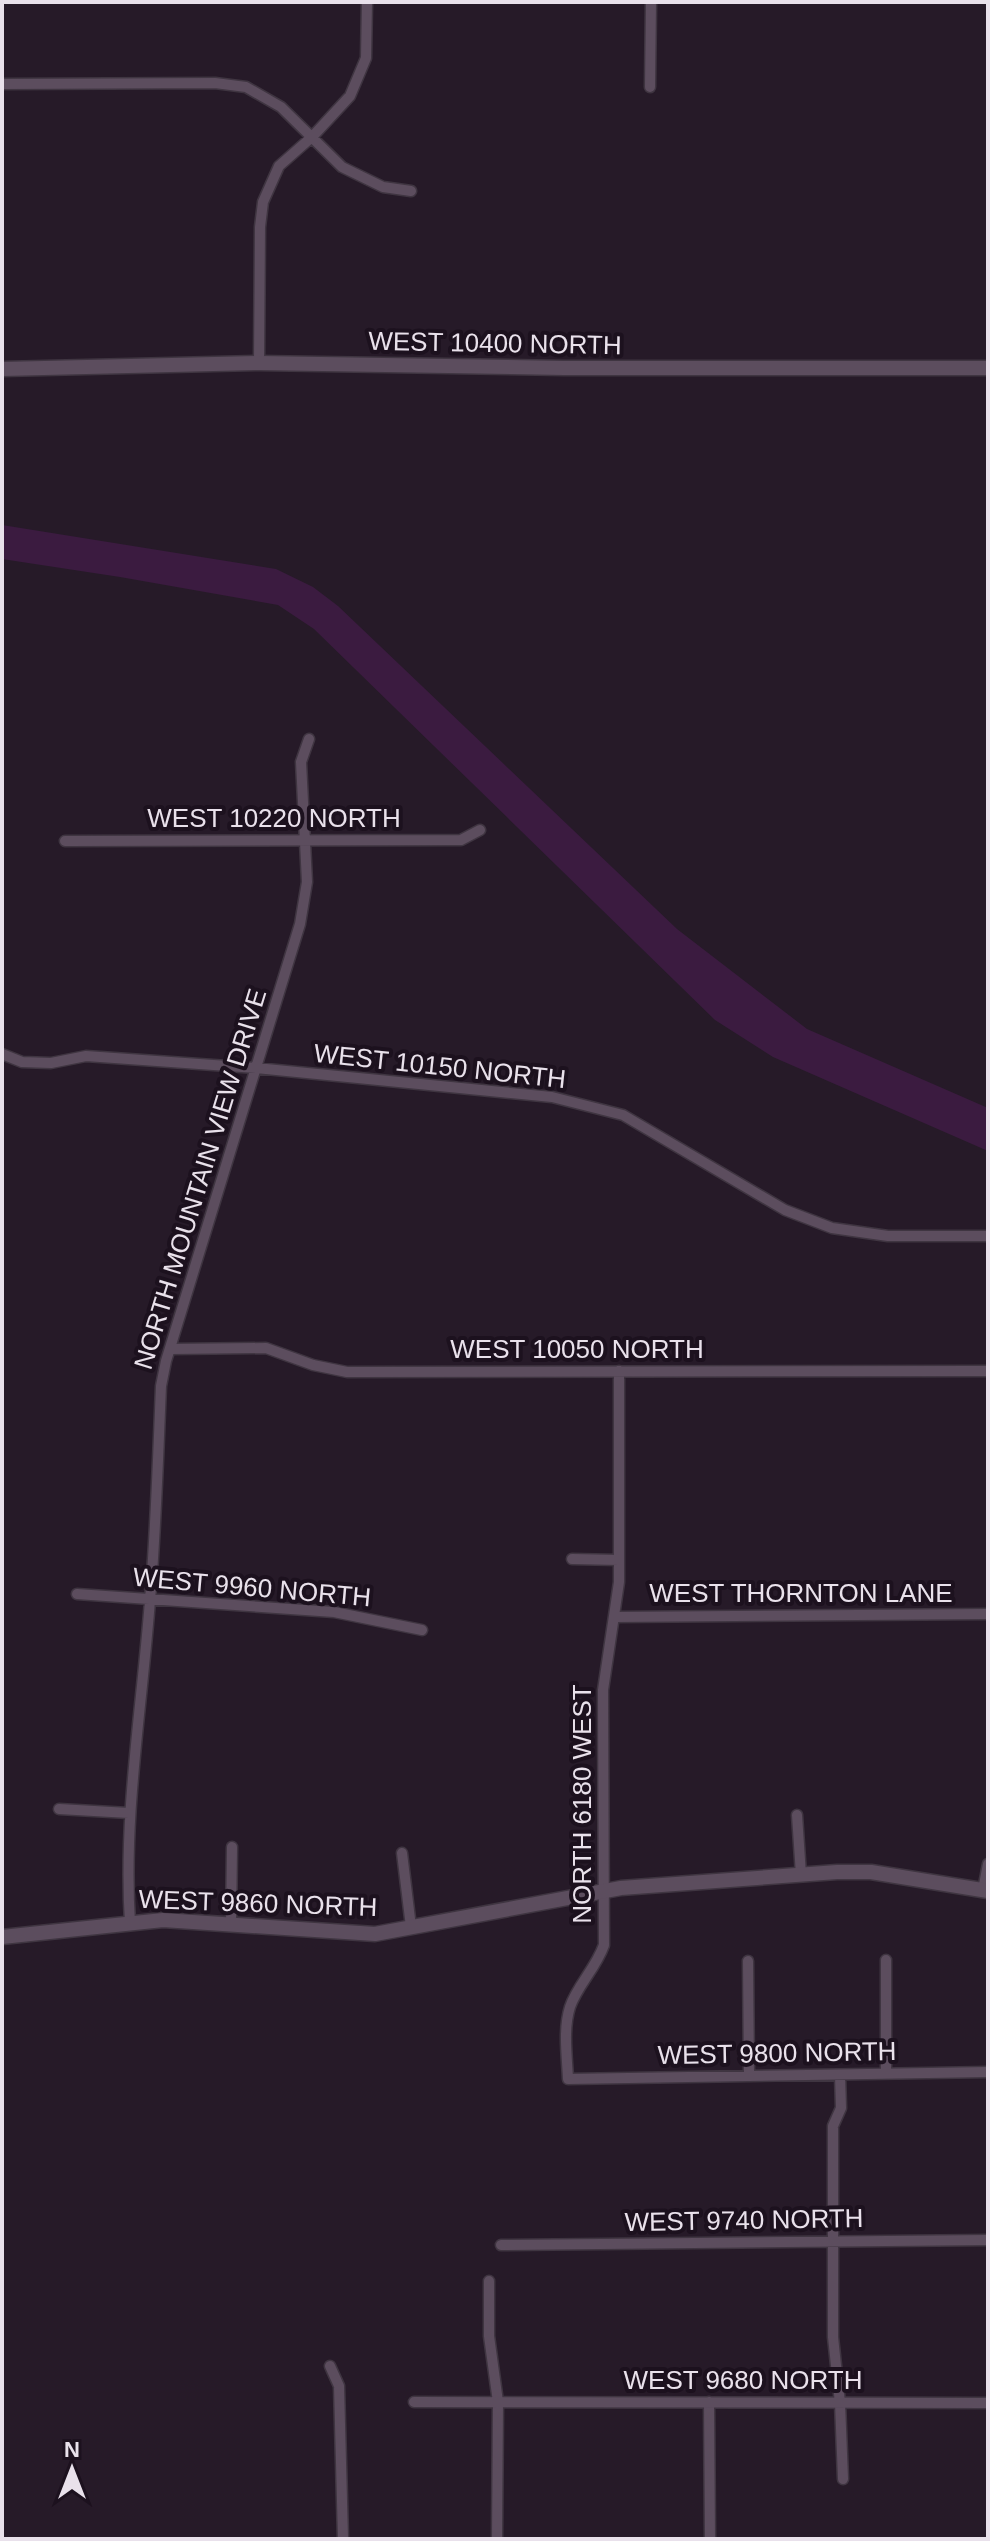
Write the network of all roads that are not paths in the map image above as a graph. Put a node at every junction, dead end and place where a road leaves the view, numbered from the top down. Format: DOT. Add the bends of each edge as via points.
graph roads {
  1 [pos="367,2"];
  2 [pos="651,2"];
  3 [pos="2,84"];
  4 [pos="650,87"];
  5 [pos="313,136"];
  6 [pos="411,191"];
  7 [pos="259,363"];
  8 [pos="988,368"];
  9 [pos="2,369"];
  10 [pos="309,739"];
  11 [pos="480,830"];
  12 [pos="304,839"];
  13 [pos="65,841"];
  14 [pos="2,1054"];
  15 [pos="256,1068"];
  16 [pos="988,1236"];
  17 [pos="171,1349"];
  18 [pos="619,1371"];
  19 [pos="988,1371"];
  20 [pos="572,1559"];
  21 [pos="619,1560"];
  22 [pos="77,1594"];
  23 [pos="150,1599"];
  24 [pos="988,1614"];
  25 [pos="615,1617"];
  26 [pos="422,1630"];
  27 [pos="59,1809"];
  28 [pos="129,1813"];
  29 [pos="797,1815"];
  30 [pos="232,1847"];
  31 [pos="402,1853"];
  32 [pos="988,1864"];
  33 [pos="801,1875"];
  34 [pos="605,1891"];
  35 [pos="985,1891"];
  36 [pos="130,1923"];
  37 [pos="231,1924"];
  38 [pos="411,1927"];
  39 [pos="2,1937"];
  40 [pos="886,1960"];
  41 [pos="748,1961"];
  42 [pos="988,2072"];
  43 [pos="886,2073"];
  44 [pos="749,2074"];
  45 [pos="840,2075"];
  46 [pos="568,2079"];
  47 [pos="988,2240"];
  48 [pos="832,2241"];
  49 [pos="501,2245"];
  50 [pos="489,2281"];
  51 [pos="330,2366"];
  52 [pos="414,2402"];
  53 [pos="498,2402"];
  54 [pos="709,2402"];
  55 [pos="840,2403"];
  56 [pos="988,2403"];
  57 [pos="843,2479"];
  58 [pos="343,2539"];
  59 [pos="497,2539"];
  60 [pos="710,2539"];
  1 -- 5 [label="street" via="366,58 350,96"];
  2 -- 4 [label="street"];
  3 -- 5 [label="street" via="246,87 281,107"];
  5 -- 6 [label="street" via="342,167 383,187"];
  5 -- 7 [label="street" via="279,166 263,202"];
  7 -- 8 [label="street, WEST 10400 NORTH"];
  7 -- 9 [label="street, WEST 10400 NORTH"];
  10 -- 12 [label="street, NORTH MOUNTAIN VIEW DRIVE" via="301,762"];
  11 -- 12 [label="street, WEST 10220 NORTH" via="461,840"];
  12 -- 13 [label="street, WEST 10220 NORTH"];
  12 -- 15 [label="street, NORTH MOUNTAIN VIEW DRIVE" via="307,882 300,924"];
  14 -- 15 [label="street, WEST 10150 NORTH" via="22,1062 86,1056"];
  15 -- 16 [label="street, WEST 10150 NORTH" via="552,1097 623,1115 785,1210 832,1228 888,1236"];
  15 -- 17 [label="street, NORTH MOUNTAIN VIEW DRIVE"];
  17 -- 18 [label="street, WEST 10050 NORTH" via="266,1348 347,1372"];
  17 -- 23 [label="street, NORTH MOUNTAIN VIEW DRIVE" via="161,1386"];
  18 -- 19 [label="street, WEST 10050 NORTH"];
  18 -- 21 [label="street, NORTH 6180 WEST"];
  20 -- 21 [label="street"];
  21 -- 25 [label="street, NORTH 6180 WEST"];
  22 -- 23 [label="street, WEST 9960 NORTH"];
  23 -- 26 [label="street, WEST 9960 NORTH" via="334,1612"];
  23 -- 28 [label="street, NORTH MOUNTAIN VIEW DRIVE"];
  24 -- 25 [label="street, WEST THORNTON LANE"];
  25 -- 34 [label="street, NORTH 6180 WEST" via="603,1690"];
  27 -- 28 [label="street"];
  28 -- 36 [label="street, NORTH MOUNTAIN VIEW DRIVE"];
  29 -- 33 [label="street"];
  30 -- 37 [label="street"];
  31 -- 38 [label="street"];
  32 -- 35 [label="street"];
  33 -- 34 [label="street, WEST 9860 NORTH"];
  33 -- 35 [label="street" via="871,1872"];
  34 -- 38 [label="street, WEST 9860 NORTH"];
  34 -- 46 [label="street, NORTH 6180 WEST" via="604,1945 566,2023"];
  36 -- 37 [label="street, WEST 9860 NORTH"];
  36 -- 39 [label="street, WEST 9860 NORTH"];
  37 -- 38 [label="street, WEST 9860 NORTH" via="375,1934"];
  40 -- 43 [label="street"];
  41 -- 44 [label="street"];
  42 -- 43 [label="street, WEST 9800 NORTH"];
  43 -- 45 [label="street, WEST 9800 NORTH"];
  44 -- 45 [label="street, WEST 9800 NORTH"];
  44 -- 46 [label="street, WEST 9800 NORTH"];
  45 -- 48 [label="street" via="841,2108 833,2126"];
  47 -- 48 [label="street, WEST 9740 NORTH"];
  48 -- 49 [label="street, WEST 9740 NORTH"];
  48 -- 55 [label="street"];
  50 -- 53 [label="street" via="489,2336"];
  51 -- 58 [label="street" via="339,2386"];
  52 -- 53 [label="street, WEST 9680 NORTH"];
  53 -- 54 [label="street, WEST 9680 NORTH"];
  53 -- 59 [label="street"];
  54 -- 55 [label="street, WEST 9680 NORTH"];
  54 -- 60 [label="street"];
  55 -- 56 [label="street, WEST 9680 NORTH"];
  55 -- 57 [label="street"];
}
